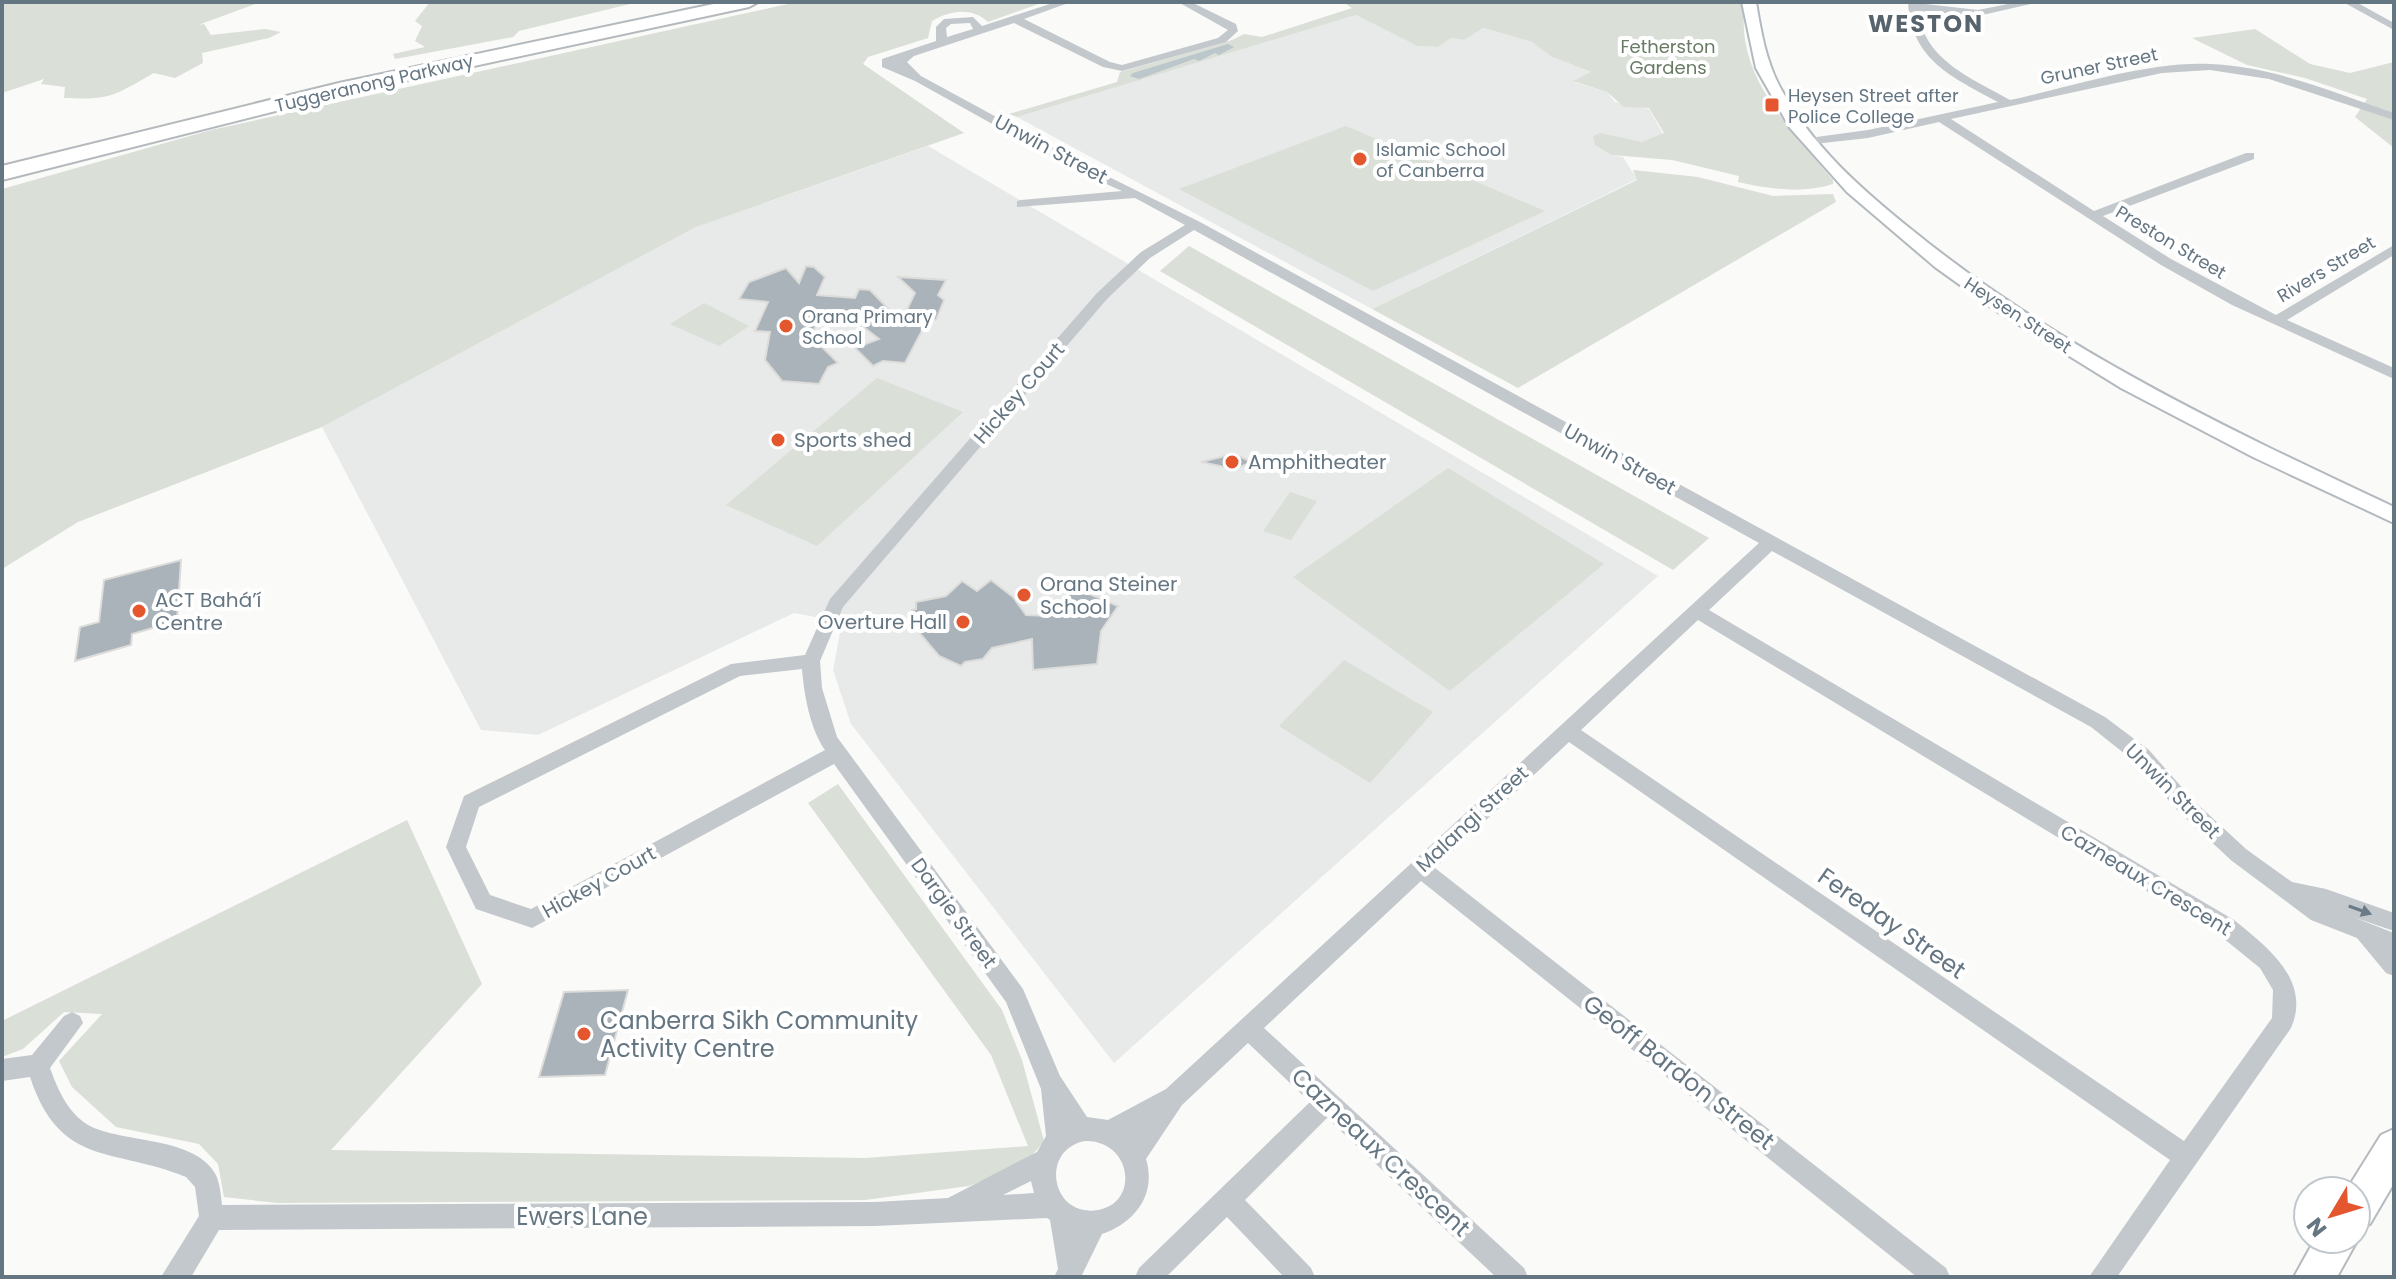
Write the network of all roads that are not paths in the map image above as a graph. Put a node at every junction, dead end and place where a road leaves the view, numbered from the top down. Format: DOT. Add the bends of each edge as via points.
graph roads {
  1 [pos="720,2"];
  2 [pos="749,2"];
  3 [pos="1066,2"];
  4 [pos="1183,2"];
  5 [pos="1749,2"];
  6 [pos="2034,2"];
  7 [pos="2348,2"];
  8 [pos="1913,4"];
  9 [pos="1015,19"];
  10 [pos="2394,27"];
  11 [pos="980,31"];
  12 [pos="942,43"];
  13 [pos="2009,104"];
  14 [pos="2394,117"];
  15 [pos="1941,118"];
  16 [pos="1809,142"];
  17 [pos="2250,156"];
  18 [pos="4,168"];
  19 [pos="1138,194"];
  20 [pos="1021,204"];
  21 [pos="2092,216"];
  22 [pos="1195,225"];
  23 [pos="2394,249"];
  24 [pos="2277,320"];
  25 [pos="2394,374"];
  26 [pos="2394,516"];
  27 [pos="1771,542"];
  28 [pos="1696,611"];
  29 [pos="811,661"];
  30 [pos="1567,731"];
  31 [pos="837,753"];
  32 [pos="1420,868"];
  33 [pos="2288,889"];
  34 [pos="2394,922"];
  35 [pos="2365,933"];
  36 [pos="2394,943"];
  37 [pos="2394,966"];
  38 [pos="72,1023"];
  39 [pos="1248,1028"];
  40 [pos="38,1065"];
  41 [pos="2,1070"];
  42 [pos="1174,1097"];
  43 [pos="1327,1102"];
  44 [pos="1110,1132"];
  45 [pos="1062,1143"];
  46 [pos="2394,1148"];
  47 [pos="1134,1156"];
  48 [pos="2187,1157"];
  49 [pos="2372,1184"];
  50 [pos="1228,1200"];
  51 [pos="951,1208"];
  52 [pos="1057,1210"];
  53 [pos="212,1218"];
  54 [pos="1094,1223"];
  55 [pos="2328,1255"];
  56 [pos="1069,1273"];
  57 [pos="174,1277"];
  58 [pos="1148,1277"];
  59 [pos="1302,1277"];
  60 [pos="1515,1277"];
  61 [pos="1937,1277"];
  62 [pos="2102,1277"];
  63 [pos="2314,1277"];
  1 -- 18 [label="highway, Tuggeranong Parkway" via="171,120"];
  2 -- 18 [label="highway, Tuggeranong Parkway" via="339,89"];
  3 -- 9 [label="street"];
  4 -- 9 [label="street" via="1233,31 1222,40 1122,68"];
  5 -- 16 [label="main road, Heysen Street" via="1757,50 1772,89"];
  6 -- 8 [label="street" via="1978,13"];
  7 -- 10 [label="street"];
  8 -- 13 [label="street" via="1916,34 1932,57"];
  9 -- 11 [label="street"];
  11 -- 12 [label="street"];
  11 -- 12 [label="street" via="973,20 948,21 941,27"];
  12 -- 19 [label="street, Unwin Street" via="911,52 901,62 917,78"];
  13 -- 14 [label="street, Gruner Street" via="2162,70 2210,67 2271,76"];
  13 -- 15 [label="street, Gruner Street"];
  15 -- 16 [label="street, Gruner Street"];
  15 -- 21 [label="street, Preston Street"];
  16 -- 26 [label="main road, Heysen Street" via="1853,190 1926,253 2016,316 2153,397"];
  17 -- 21 [label="street"];
  19 -- 20 [label="street"];
  19 -- 22 [label="street, Unwin Street"];
  21 -- 24 [label="street, Preston Street"];
  22 -- 27 [label="street, Unwin Street"];
  22 -- 29 [label="street, Hickey Court" via="1148,250 1099,302 836,604"];
  23 -- 24 [label="street, Rivers Street"];
  24 -- 25 [label="street, Preston Street"];
  27 -- 28 [label="street, Malangi Street"];
  27 -- 33 [label="street, Unwin Street" via="2098,722 2142,756 2239,855"];
  28 -- 30 [label="street, Malangi Street"];
  28 -- 48 [label="street, Cazneaux Crescent" via="2226,927 2268,961 2284,989 2283,1021"];
  29 -- 31 [label="street, Hickey Court" via="819,716"];
  29 -- 31 [label="street, Hickey Court" via="737,669 471,802 456,847 483,902 532,919"];
  30 -- 32 [label="street, Malangi Street"];
  30 -- 48 [label="street, Fereday Street"];
  31 -- 45 [label="street, Dargie Street" via="1015,996 1051,1084"];
  32 -- 39 [label="street, Malangi Street"];
  32 -- 61 [label="street, Geoff Bardon Street"];
  33 -- 34 [label="street, Unwin Street, one-way"];
  33 -- 35 [label="street, Unwin Street" via="2319,913"];
  35 -- 36 [label="street, Unwin Street"];
  35 -- 37 [label="street, Unwin Street"];
  38 -- 40 [label="street"];
  39 -- 42 [label="street, Malangi Street"];
  39 -- 43 [label="street, Cazneaux Crescent"];
  40 -- 41 [label="street"];
  40 -- 53 [label="street" via="50,1101 85,1137 195,1168 206,1182"];
  42 -- 44 [label="street, Malangi Street"];
  42 -- 47 [label="street, Malangi Street"];
  43 -- 50 [label="street"];
  43 -- 60 [label="street, Cazneaux Crescent"];
  44 -- 45 [label="street" via="1096,1128"];
  44 -- 47 [label="street" via="1121,1137"];
  45 -- 51 [label="street, Ewers Lane"];
  45 -- 52 [label="street" via="1043,1175 1045,1191"];
  46 -- 49 [label="main road"];
  47 -- 54 [label="street" via="1137,1170 1130,1199 1108,1219"];
  48 -- 62 [label="street, Cazneaux Crescent"];
  50 -- 58 [label="street"];
  50 -- 59 [label="street"];
  51 -- 52 [label="street, Ewers Lane"];
  51 -- 53 [label="street, Ewers Lane" via="875,1214"];
  52 -- 54 [label="street" via="1072,1221"];
  52 -- 56 [label="street"];
  53 -- 57 [label="street"];
  54 -- 56 [label="street"];
  55 -- 63 [label="main road"];
}
